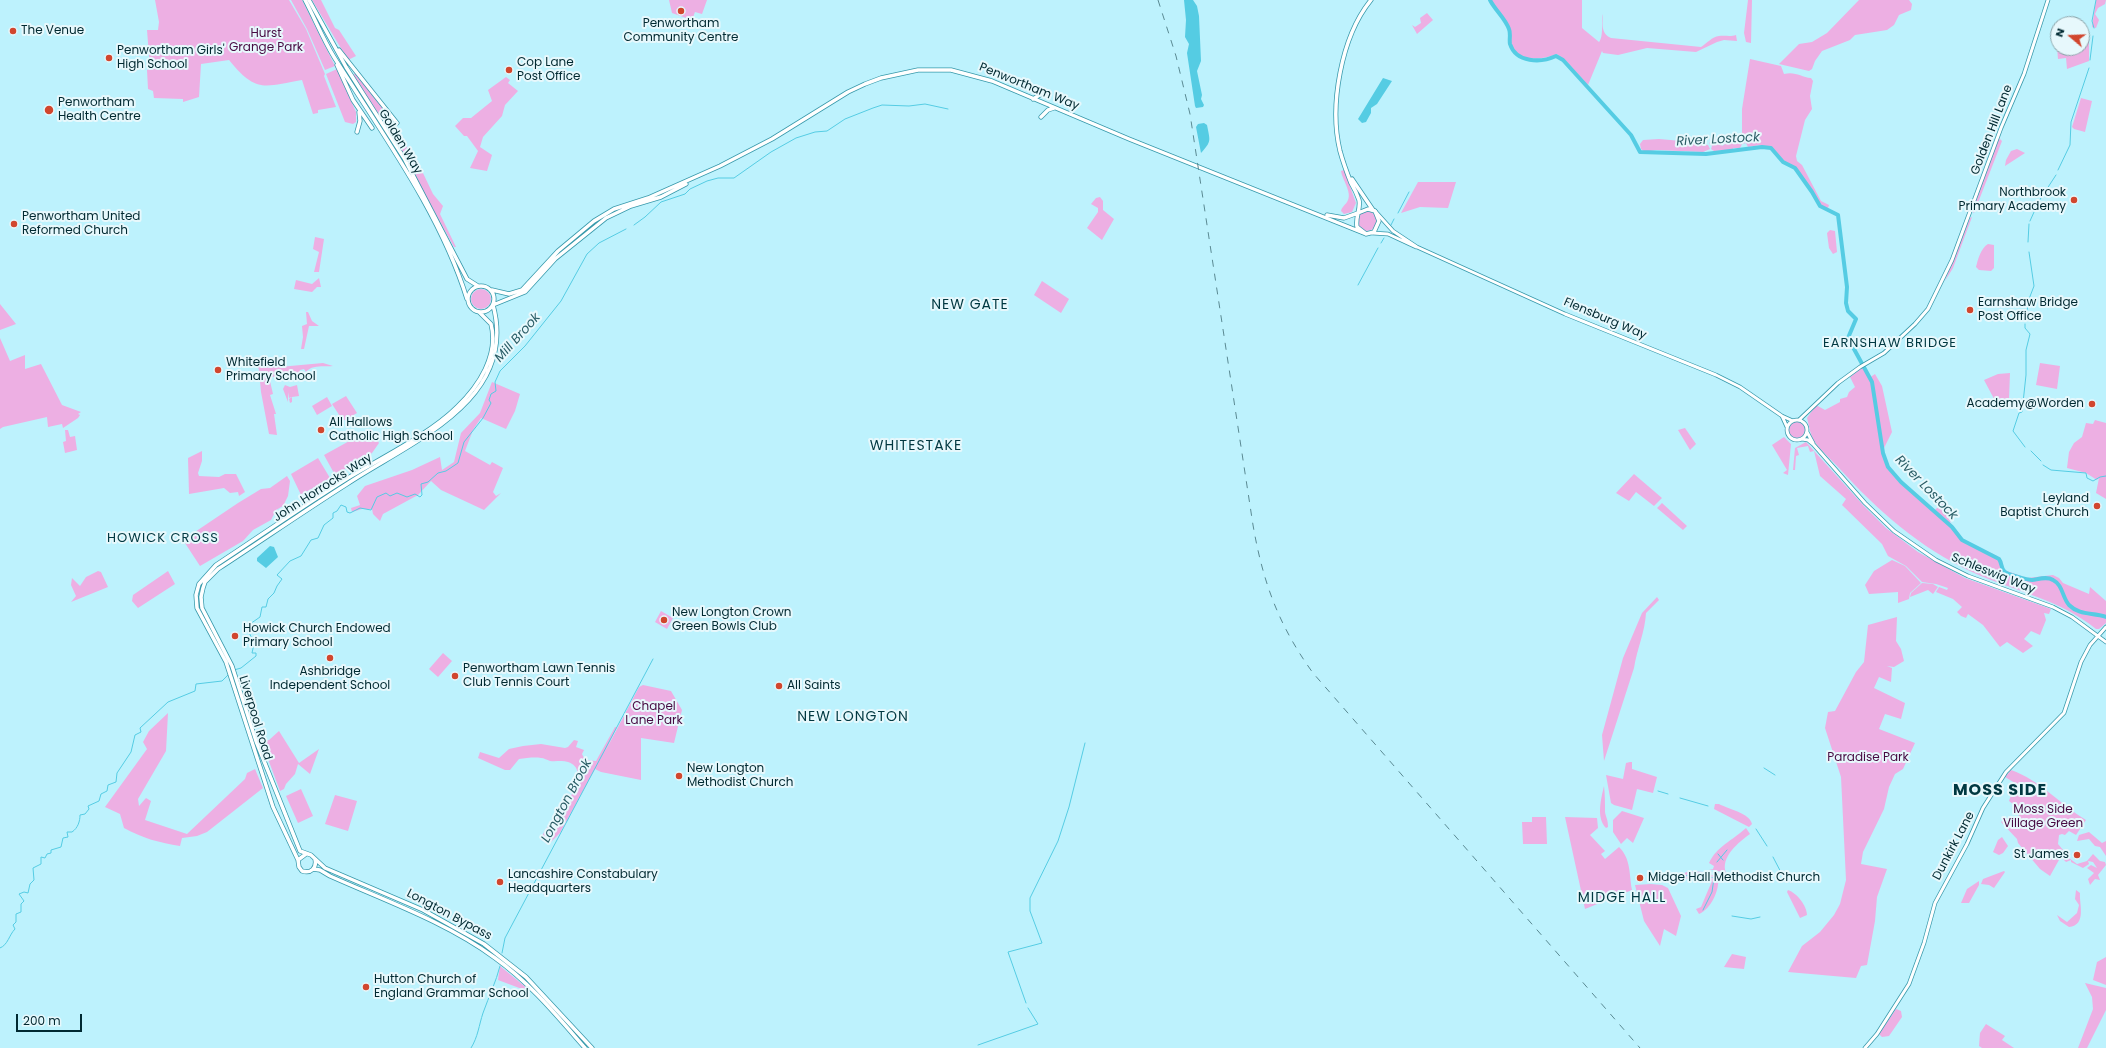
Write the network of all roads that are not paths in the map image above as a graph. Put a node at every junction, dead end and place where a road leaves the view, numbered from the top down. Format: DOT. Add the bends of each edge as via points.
graph roads {
  1 [pos="305,0"];
  2 [pos="309,0"];
  3 [pos="1371,0"];
  4 [pos="2048,0"];
  5 [pos="325,29"];
  6 [pos="334,56"];
  7 [pos="1043,93"];
  8 [pos="1033,99"];
  9 [pos="1055,108"];
  10 [pos="358,109"];
  11 [pos="1041,117"];
  12 [pos="398,123"];
  13 [pos="372,128"];
  14 [pos="357,132"];
  15 [pos="1347,170"];
  16 [pos="624,206"];
  17 [pos="1374,210"];
  18 [pos="1314,212"];
  19 [pos="1358,213"];
  20 [pos="1371,233"];
  21 [pos="1366,234"];
  22 [pos="1417,247"];
  23 [pos="478,286"];
  24 [pos="492,290"];
  25 [pos="467,299"];
  26 [pos="493,305"];
  27 [pos="479,312"];
  28 [pos="1808,412"];
  29 [pos="1782,416"];
  30 [pos="1793,420"];
  31 [pos="1799,420"];
  32 [pos="1805,425"];
  33 [pos="1787,427"];
  34 [pos="1807,432"];
  35 [pos="1802,439"];
  36 [pos="1813,444"];
  37 [pos="199,584"];
  38 [pos="204,586"];
  39 [pos="2106,627"];
  40 [pos="2098,636"];
  41 [pos="2106,642"];
  42 [pos="260,751"];
  43 [pos="257,761"];
  44 [pos="276,794"];
  45 [pos="270,799"];
  46 [pos="306,854"];
  47 [pos="314,858"];
  48 [pos="298,860"];
  49 [pos="313,869"];
  50 [pos="585,1048"];
  51 [pos="592,1048"];
  52 [pos="1865,1048"];
  1 -- 6 [label="highway, Golden Way"];
  2 -- 5 [label="highway, Golden Way"];
  3 -- 15 [label="highway, Flensburg Way" via="1349,42 1338,85 1338,138"];
  4 -- 28 [label="main road, Golden Hill Lane" via="2024,74 1952,260 1928,309 1884,353 1833,387"];
  5 -- 12 [label="highway" via="342,55"];
  5 -- 23 [label="highway, Golden Way" via="404,158 467,279"];
  6 -- 10 [label="highway"];
  6 -- 25 [label="highway, Golden Way" via="411,180 456,266"];
  7 -- 8 [label="highway"];
  8 -- 9 [label="highway, Penwortham Way"];
  8 -- 16 [label="highway, Penwortham Way" via="970,74 932,69 881,78 848,92 772,139 698,177"];
  9 -- 11 [label="highway" via="1048,110"];
  9 -- 18 [label="highway, Penwortham Way"];
  10 -- 13 [label="highway"];
  10 -- 14 [label="highway" via="360,121"];
  15 -- 17 [label="highway, Flensburg Way"];
  15 -- 19 [label="highway, Flensburg Way" via="1359,200"];
  16 -- 24 [label="highway" via="603,214 577,235 548,260 522,290 512,294"];
  16 -- 26 [label="highway" via="569,246 525,292"];
  17 -- 19 [label="highway" via="1366,209"];
  17 -- 20 [label="highway" via="1379,223 1376,230"];
  17 -- 22 [label="main road, Flensburg Way" via="1395,233"];
  18 -- 19 [label="highway, Penwortham Way" via="1339,218"];
  18 -- 21 [label="highway, Penwortham Way"];
  19 -- 21 [label="highway" via="1357,226"];
  20 -- 21 [label="highway"];
  20 -- 22 [label="main road, Flensburg Way" via="1386,234"];
  22 -- 29 [label="main road, Flensburg Way" via="1589,324 1716,375 1740,387"];
  23 -- 24 [label="highway"];
  23 -- 25 [label="highway"];
  24 -- 26 [label="highway"];
  25 -- 27 [label="highway" via="471,308"];
  26 -- 27 [label="highway"];
  26 -- 38 [label="highway, John Horrocks Way" via="497,334 495,354 484,379 460,410 439,427 348,483 218,569"];
  27 -- 37 [label="highway, John Horrocks Way" via="491,324 492,350 477,383 458,406 442,420 216,565"];
  28 -- 31 [label="main road, Golden Hill Lane"];
  28 -- 32 [label="main road"];
  29 -- 30 [label="main road, Flensburg Way"];
  29 -- 33 [label="main road"];
  30 -- 31 [label="main road"];
  30 -- 33 [label="main road"];
  31 -- 32 [label="main road"];
  32 -- 34 [label="main road"];
  33 -- 35 [label="main road" via="1790,438"];
  34 -- 35 [label="main road"];
  34 -- 36 [label="main road, Schleswig Way"];
  35 -- 36 [label="main road, Schleswig Way"];
  36 -- 40 [label="main road, Schleswig Way" via="1865,503 1894,531 1936,560 1968,576 2053,607"];
  37 -- 43 [label="highway, Liverpool Road" via="196,595 197,608 228,668"];
  38 -- 42 [label="highway, Liverpool Road" via="202,608 232,666"];
  39 -- 40 [label="main road, Dunkirk Lane"];
  40 -- 41 [label="main road, Schleswig Way"];
  40 -- 52 [label="main road, Dunkirk Lane" via="2081,662 2064,713 2006,772 1983,808 1935,903 1909,984 1894,1010"];
  42 -- 43 [label="highway" via="256,753"];
  42 -- 44 [label="highway, Liverpool Road"];
  43 -- 45 [label="highway, Liverpool Road"];
  44 -- 45 [label="highway"];
  44 -- 46 [label="highway, Liverpool Road" via="299,848"];
  45 -- 48 [label="highway, Liverpool Road"];
  46 -- 47 [label="highway"];
  46 -- 48 [label="highway"];
  47 -- 49 [label="highway" via="316,864"];
  47 -- 51 [label="highway, Longton Bypass" via="326,868 422,910 484,944 526,977"];
  48 -- 49 [label="highway" via="302,871 309,872"];
  49 -- 50 [label="highway, Longton Bypass" via="437,924 482,949 513,972 536,994"];
}
